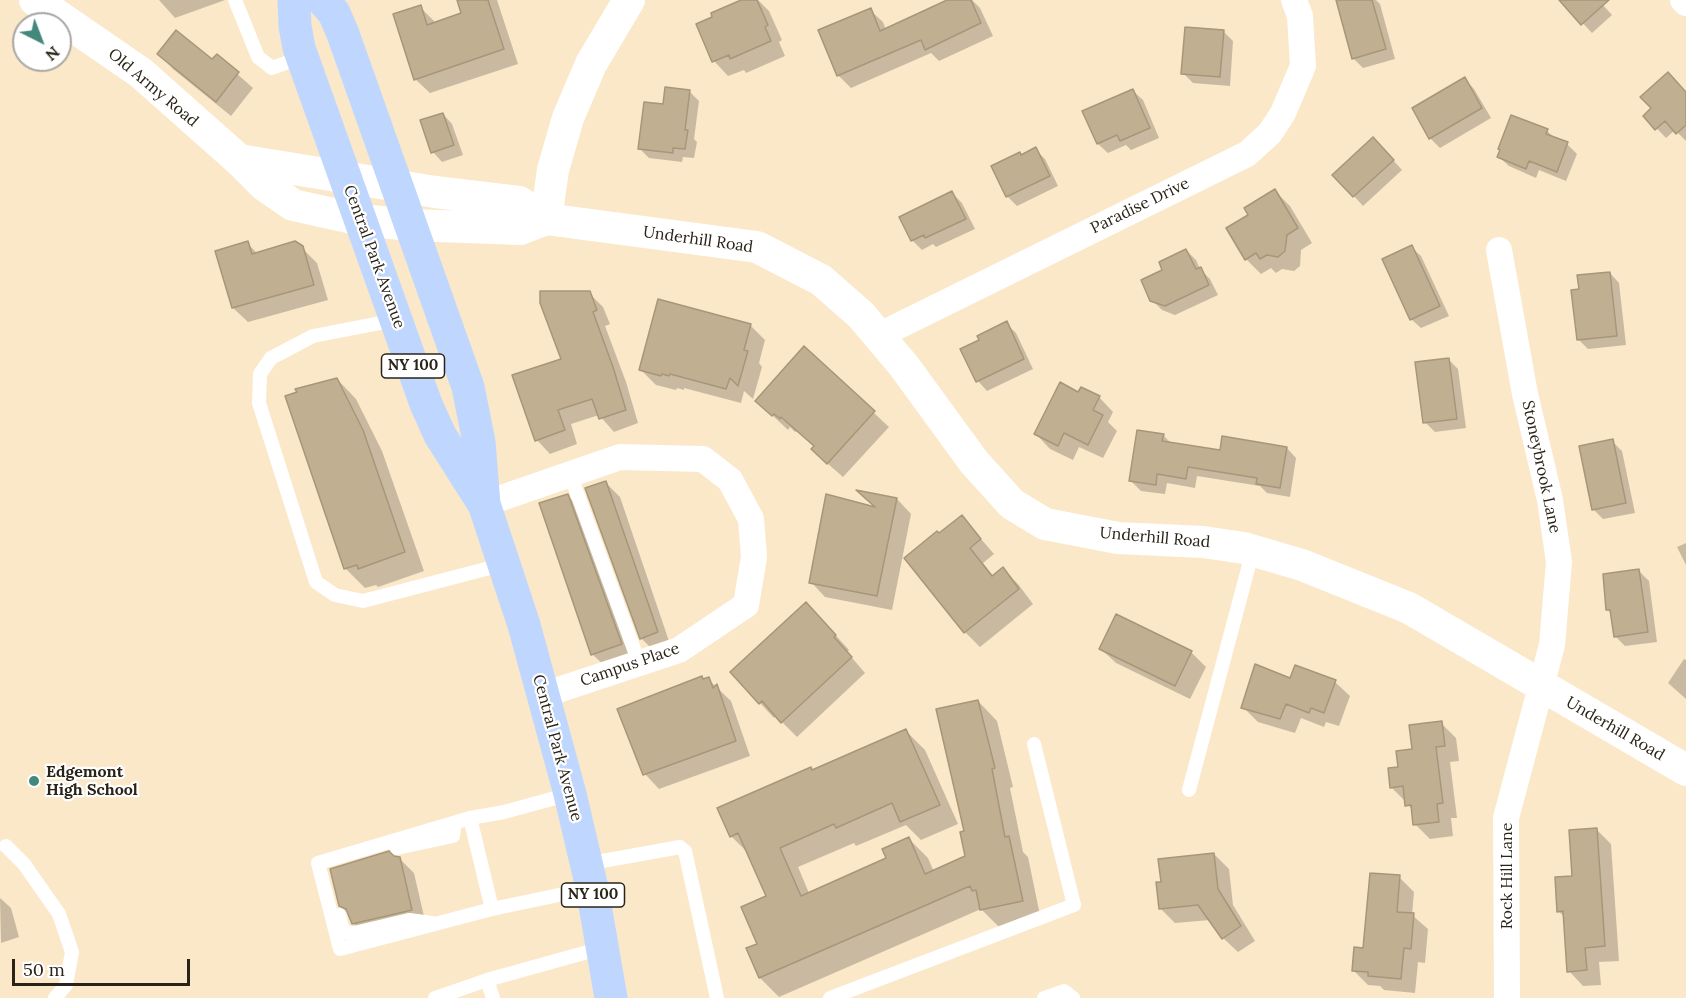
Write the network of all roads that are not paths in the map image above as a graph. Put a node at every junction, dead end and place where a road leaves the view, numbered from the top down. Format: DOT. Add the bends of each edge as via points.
graph roads {
  1 [pos="35,0"];
  2 [pos="235,0"];
  3 [pos="294,0"];
  4 [pos="323,0"];
  5 [pos="629,0"];
  6 [pos="1294,0"];
  7 [pos="302,57"];
  8 [pos="239,160"];
  9 [pos="346,178"];
  10 [pos="397,186"];
  11 [pos="546,219"];
  12 [pos="361,220"];
  13 [pos="411,225"];
  14 [pos="1499,250"];
  15 [pos="396,320"];
  16 [pos="878,336"];
  17 [pos="570,474"];
  18 [pos="484,504"];
  19 [pos="1253,550"];
  20 [pos="505,564"];
  21 [pos="639,663"];
  22 [pos="1542,686"];
  23 [pos="543,695"];
  24 [pos="1034,744"];
  25 [pos="1686,770"];
  26 [pos="1189,790"];
  27 [pos="570,794"];
  28 [pos="470,818"];
  29 [pos="6,846"];
  30 [pos="589,876"];
  31 [pos="492,909"];
  32 [pos="602,948"];
  33 [pos="487,980"];
  34 [pos="55,998"];
  35 [pos="435,998"];
  36 [pos="493,998"];
  37 [pos="611,998"];
  38 [pos="717,998"];
  39 [pos="830,998"];
  40 [pos="1044,998"];
  41 [pos="1073,998"];
  42 [pos="1507,998"];
  1 -- 8 [label="street, Old Army Road" via="141,73"];
  2 -- 7 [label="lane" via="258,57 272,68"];
  3 -- 7 [label="main road, Central Park Avenue / NY 100"];
  4 -- 10 [label="main road, Central Park Avenue / NY 100" via="343,34"];
  5 -- 11 [label="street" via="591,64 568,118 553,170"];
  6 -- 16 [label="street, Paradise Drive" via="1300,16 1303,66 1283,113 1270,133 1247,154"];
  7 -- 9 [label="main road, Central Park Avenue / NY 100"];
  8 -- 9 [label="street"];
  8 -- 12 [label="street, Old Army Road" via="292,205"];
  9 -- 10 [label="street, Underhill Road"];
  9 -- 12 [label="main road, Central Park Avenue / NY 100"];
  10 -- 11 [label="street, Underhill Road" via="519,202"];
  10 -- 13 [label="main road, Central Park Avenue / NY 100"];
  11 -- 13 [label="street, Underhill Road" via="520,229"];
  11 -- 16 [label="street, Underhill Road" via="757,247 821,280 861,315"];
  12 -- 13 [label="street, Old Army Road"];
  12 -- 15 [label="main road, Central Park Avenue / NY 100"];
  13 -- 18 [label="main road, Central Park Avenue / NY 100" via="468,387 479,442"];
  14 -- 22 [label="street, Stoneybrook Lane" via="1559,562 1552,645"];
  15 -- 18 [label="main road, Central Park Avenue / NY 100" via="440,435"];
  15 -- 20 [label="lane" via="313,336 271,358 260,374 259,403 316,582 334,595 363,601"];
  16 -- 19 [label="street, Underhill Road" via="974,462 1012,504 1037,519 1118,538 1203,542"];
  17 -- 18 [label="street, Campus Place"];
  17 -- 21 [label="lane"];
  17 -- 21 [label="street, Campus Place" via="620,457 703,459 730,480 751,519 754,557 746,605 679,650"];
  18 -- 20 [label="main road, Central Park Avenue / NY 100"];
  19 -- 22 [label="street, Underhill Road" via="1302,565 1409,608"];
  19 -- 26 [label="lane"];
  20 -- 23 [label="main road, Central Park Avenue / NY 100"];
  21 -- 23 [label="street, Campus Place"];
  22 -- 25 [label="street, Underhill Road"];
  22 -- 42 [label="street, Rock Hill Lane" via="1506,818"];
  23 -- 27 [label="main road, Central Park Avenue / NY 100"];
  24 -- 39 [label="lane" via="1074,905"];
  27 -- 28 [label="lane"];
  27 -- 30 [label="main road, Central Park Avenue / NY 100"];
  28 -- 31 [label="lane"];
  28 -- 31 [label="lane" via="318,863 340,949"];
  29 -- 34 [label="lane" via="24,864 59,914 72,952 66,985"];
  30 -- 31 [label="lane"];
  30 -- 32 [label="main road, Central Park Avenue / NY 100"];
  30 -- 38 [label="lane" via="680,847 685,851"];
  32 -- 33 [label="lane"];
  32 -- 37 [label="main road, Central Park Avenue / NY 100"];
  33 -- 35 [label="lane"];
  33 -- 36 [label="lane"];
  40 -- 41 [label="lane" via="1064,991"];
}
